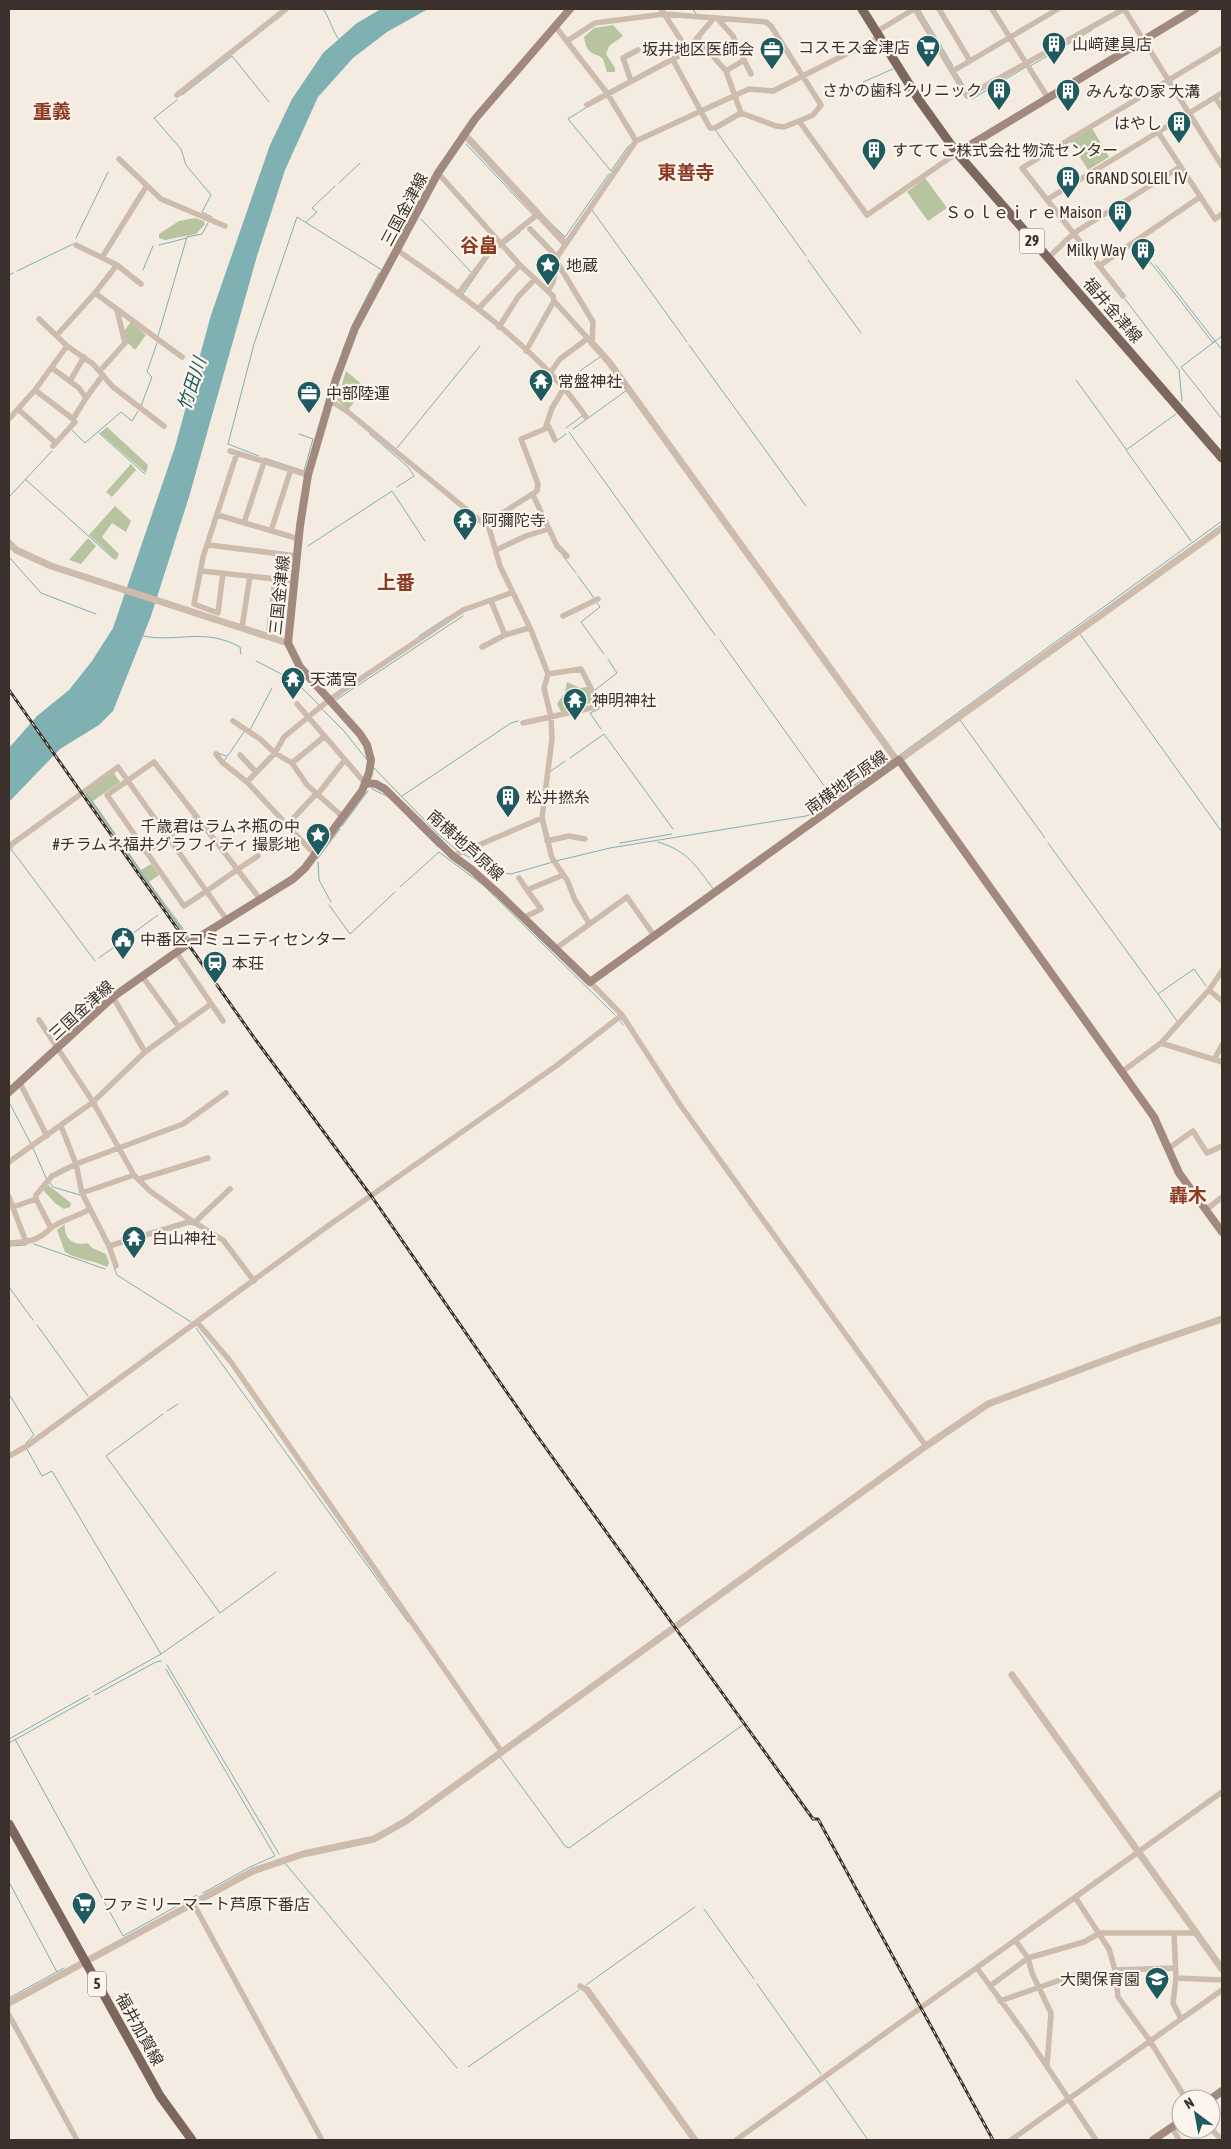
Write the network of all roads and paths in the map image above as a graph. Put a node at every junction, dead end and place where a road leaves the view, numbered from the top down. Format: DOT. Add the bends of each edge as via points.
graph roads {
  1 [pos="286,9"];
  2 [pos="570,9"];
  3 [pos="862,9"];
  4 [pos="915,9"];
  5 [pos="938,9"];
  6 [pos="992,9"];
  7 [pos="1058,9"];
  8 [pos="1124,9"];
  9 [pos="1195,9"];
  10 [pos="662,11"];
  11 [pos="1049,11"];
  12 [pos="715,18"];
  13 [pos="555,26"];
  14 [pos="878,34"];
  15 [pos="1010,37"];
  16 [pos="697,38"];
  17 [pos="1143,40"];
  18 [pos="567,41"];
  19 [pos="1222,48"];
  20 [pos="638,50"];
  21 [pos="688,51"];
  22 [pos="673,60"];
  23 [pos="744,60"];
  24 [pos="970,61"];
  25 [pos="1027,63"];
  26 [pos="726,71"];
  27 [pos="952,71"];
  28 [pos="751,74"];
  29 [pos="801,76"];
  30 [pos="632,81"];
  31 [pos="1168,81"];
  32 [pos="607,93"];
  33 [pos="1222,93"];
  34 [pos="177,95"];
  35 [pos="734,95"];
  36 [pos="1215,97"];
  37 [pos="1048,98"];
  38 [pos="587,105"];
  39 [pos="1222,108"];
  40 [pos="700,111"];
  41 [pos="740,113"];
  42 [pos="1188,114"];
  43 [pos="799,120"];
  44 [pos="1158,132"];
  45 [pos="464,134"];
  46 [pos="636,141"];
  47 [pos="957,153"];
  48 [pos="119,159"];
  49 [pos="1222,166"];
  50 [pos="1180,167"];
  51 [pos="438,173"];
  52 [pos="146,187"];
  53 [pos="1200,197"];
  54 [pos="1048,198"];
  55 [pos="1222,214"];
  56 [pos="537,215"];
  57 [pos="225,226"];
  58 [pos="530,229"];
  59 [pos="1074,234"];
  60 [pos="502,242"];
  61 [pos="565,243"];
  62 [pos="76,245"];
  63 [pos="397,250"];
  64 [pos="103,256"];
  65 [pos="1048,258"];
  66 [pos="557,260"];
  67 [pos="117,265"];
  68 [pos="520,265"];
  69 [pos="1099,266"];
  70 [pos="534,280"];
  71 [pos="141,284"];
  72 [pos="548,292"];
  73 [pos="94,293"];
  74 [pos="458,294"];
  75 [pos="1123,296"];
  76 [pos="554,301"];
  77 [pos="478,309"];
  78 [pos="116,310"];
  79 [pos="39,319"];
  80 [pos="499,327"];
  81 [pos="57,335"];
  82 [pos="589,341"];
  83 [pos="67,346"];
  84 [pos="526,351"];
  85 [pos="84,357"];
  86 [pos="182,357"];
  87 [pos="52,368"];
  88 [pos="101,373"];
  89 [pos="550,374"];
  90 [pos="70,381"];
  91 [pos="564,388"];
  92 [pos="35,390"];
  93 [pos="86,398"];
  94 [pos="329,404"];
  95 [pos="18,409"];
  96 [pos="586,417"];
  97 [pos="9,419"];
  98 [pos="72,419"];
  99 [pos="547,423"];
  100 [pos="164,426"];
  101 [pos="555,440"];
  102 [pos="230,450"];
  103 [pos="237,453"];
  104 [pos="1222,458"];
  105 [pos="264,462"];
  106 [pos="291,469"];
  107 [pos="308,474"];
  108 [pos="533,495"];
  109 [pos="218,515"];
  110 [pos="244,523"];
  111 [pos="489,528"];
  112 [pos="1222,528"];
  113 [pos="548,529"];
  114 [pos="270,531"];
  115 [pos="299,539"];
  116 [pos="9,543"];
  117 [pos="208,545"];
  118 [pos="496,550"];
  119 [pos="297,556"];
  120 [pos="567,556"];
  121 [pos="200,571"];
  122 [pos="223,573"];
  123 [pos="250,576"];
  124 [pos="275,580"];
  125 [pos="295,581"];
  126 [pos="511,593"];
  127 [pos="598,600"];
  128 [pos="491,601"];
  129 [pos="563,616"];
  130 [pos="242,627"];
  131 [pos="529,628"];
  132 [pos="276,630"];
  133 [pos="505,635"];
  134 [pos="288,643"];
  135 [pos="482,647"];
  136 [pos="548,674"];
  137 [pos="329,700"];
  138 [pos="296,704"];
  139 [pos="551,717"];
  140 [pos="309,718"];
  141 [pos="233,721"];
  142 [pos="523,723"];
  143 [pos="325,736"];
  144 [pos="275,753"];
  145 [pos="216,754"];
  146 [pos="240,755"];
  147 [pos="896,757"];
  148 [pos="344,761"];
  149 [pos="292,763"];
  150 [pos="255,772"];
  151 [pos="128,780"];
  152 [pos="247,782"];
  153 [pos="365,782"];
  154 [pos="317,795"];
  155 [pos="197,817"];
  156 [pos="343,817"];
  157 [pos="542,818"];
  158 [pos="286,826"];
  159 [pos="169,837"];
  160 [pos="548,840"];
  161 [pos="585,840"];
  162 [pos="9,849"];
  163 [pos="146,852"];
  164 [pos="315,855"];
  165 [pos="258,856"];
  166 [pos="453,856"];
  167 [pos="238,869"];
  168 [pos="563,875"];
  169 [pos="519,878"];
  170 [pos="527,890"];
  171 [pos="207,891"];
  172 [pos="260,899"];
  173 [pos="523,918"];
  174 [pos="227,920"];
  175 [pos="590,924"];
  176 [pos="655,937"];
  177 [pos="555,949"];
  178 [pos="176,952"];
  179 [pos="1222,971"];
  180 [pos="142,976"];
  181 [pos="590,982"];
  182 [pos="1209,990"];
  183 [pos="113,997"];
  184 [pos="1222,1001"];
  185 [pos="211,1004"];
  186 [pos="622,1015"];
  187 [pos="39,1020"];
  188 [pos="223,1021"];
  189 [pos="179,1027"];
  190 [pos="1161,1043"];
  191 [pos="1222,1045"];
  192 [pos="58,1048"];
  193 [pos="145,1052"];
  194 [pos="1215,1058"];
  195 [pos="1222,1062"];
  196 [pos="1122,1072"];
  197 [pos="20,1083"];
  198 [pos="9,1092"];
  199 [pos="226,1093"];
  200 [pos="93,1102"];
  201 [pos="61,1126"];
  202 [pos="47,1136"];
  203 [pos="1222,1146"];
  204 [pos="1169,1148"];
  205 [pos="118,1149"];
  206 [pos="208,1158"];
  207 [pos="9,1162"];
  208 [pos="76,1164"];
  209 [pos="137,1177"];
  210 [pos="230,1189"];
  211 [pos="82,1193"];
  212 [pos="9,1197"];
  213 [pos="1222,1197"];
  214 [pos="36,1198"];
  215 [pos="13,1206"];
  216 [pos="88,1210"];
  217 [pos="1206,1210"];
  218 [pos="193,1222"];
  219 [pos="51,1228"];
  220 [pos="1222,1232"];
  221 [pos="26,1242"];
  222 [pos="9,1243"];
  223 [pos="109,1246"];
  224 [pos="116,1266"];
  225 [pos="254,1281"];
  226 [pos="1222,1319"];
  227 [pos="196,1322"];
  228 [pos="926,1446"];
  229 [pos="9,1456"];
  230 [pos="1012,1675"];
  231 [pos="502,1752"];
  232 [pos="1222,1792"];
  233 [pos="9,1824"];
  234 [pos="1139,1852"];
  235 [pos="1075,1897"];
  236 [pos="193,1903"];
  237 [pos="1174,1933"];
  238 [pos="1196,1933"];
  239 [pos="1100,1934"];
  240 [pos="1015,1940"];
  241 [pos="1028,1958"];
  242 [pos="85,1962"];
  243 [pos="977,1968"];
  244 [pos="1175,1968"];
  245 [pos="1222,1969"];
  246 [pos="1115,1972"];
  247 [pos="1176,1978"];
  248 [pos="1222,1980"];
  249 [pos="990,1986"];
  250 [pos="1040,1987"];
  251 [pos="584,1988"];
  252 [pos="1222,1990"];
  253 [pos="1000,2000"];
  254 [pos="9,2003"];
  255 [pos="9,2015"];
  256 [pos="1181,2019"];
  257 [pos="1150,2041"];
  258 [pos="1047,2066"];
  259 [pos="1180,2089"];
  260 [pos="1070,2098"];
  261 [pos="1171,2128"];
  262 [pos="76,2140"];
  263 [pos="192,2140"];
  264 [pos="322,2140"];
  265 [pos="695,2140"];
  266 [pos="736,2140"];
  267 [pos="1011,2140"];
  268 [pos="1096,2140"];
  269 [pos="1154,2140"];
  1 -- 34 [label="street"];
  2 -- 13 [label="main road, 三国金津線"];
  3 -- 14 [label="main road, 福井金津線 / 29"];
  4 -- 14 [label="street"];
  4 -- 27 [label="street"];
  5 -- 24 [label="street"];
  6 -- 15 [label="street"];
  7 -- 11 [label="street"];
  8 -- 17 [label="street"];
  8 -- 25 [label="street"];
  9 -- 17 [label="main road"];
  10 -- 12 [label="street"];
  10 -- 18 [label="street" via="595,23"];
  10 -- 21 [label="street"];
  11 -- 15 [label="street"];
  12 -- 16 [label="street"];
  12 -- 23 [label="street" via="734,36"];
  12 -- 29 [label="street" via="766,22"];
  13 -- 18 [label="street"];
  13 -- 45 [label="main road, 三国金津線"];
  14 -- 29 [label="street"];
  14 -- 47 [label="main road, 福井金津線 / 29"];
  15 -- 24 [label="street"];
  15 -- 25 [label="street"];
  16 -- 21 [label="street"];
  16 -- 26 [label="street"];
  17 -- 31 [label="street"];
  17 -- 37 [label="main road"];
  18 -- 32 [label="street"];
  19 -- 31 [label="street"];
  20 -- 30 [label="street" via="623,58"];
  21 -- 22 [label="street"];
  22 -- 30 [label="street"];
  22 -- 40 [label="street"];
  23 -- 26 [label="street"];
  23 -- 28 [label="street"];
  24 -- 27 [label="street"];
  25 -- 27 [label="street" via="967,96"];
  25 -- 37 [label="street"];
  26 -- 35 [label="street"];
  29 -- 35 [label="street" via="773,91 749,89"];
  29 -- 43 [label="street" via="820,105 813,115"];
  30 -- 32 [label="street"];
  31 -- 42 [label="street"];
  31 -- 54 [label="street" via="1022,168"];
  32 -- 38 [label="street"];
  32 -- 46 [label="street"];
  33 -- 36 [label="street"];
  35 -- 40 [label="street"];
  35 -- 41 [label="street"];
  36 -- 39 [label="street"];
  36 -- 42 [label="street"];
  37 -- 47 [label="main road"];
  40 -- 41 [label="street" via="710,128"];
  40 -- 46 [label="street"];
  41 -- 43 [label="street" via="782,127"];
  42 -- 44 [label="street"];
  42 -- 49 [label="street"];
  43 -- 47 [label="street" via="867,215"];
  44 -- 50 [label="street"];
  44 -- 54 [label="street"];
  45 -- 51 [label="main road, 三国金津線"];
  45 -- 56 [label="street"];
  46 -- 61 [label="street"];
  47 -- 65 [label="main road, 福井金津線 / 29"];
  48 -- 52 [label="street"];
  50 -- 53 [label="street"];
  50 -- 59 [label="street"];
  51 -- 60 [label="street"];
  51 -- 63 [label="main road, 三国金津線"];
  52 -- 57 [label="street" via="161,199"];
  52 -- 64 [label="street"];
  53 -- 55 [label="street" via="1216,219"];
  53 -- 69 [label="street"];
  54 -- 59 [label="street"];
  56 -- 60 [label="street"];
  56 -- 61 [label="street"];
  58 -- 66 [label="street"];
  59 -- 65 [label="street"];
  59 -- 69 [label="street"];
  60 -- 68 [label="street"];
  60 -- 74 [label="street" via="490,252"];
  61 -- 66 [label="street"];
  62 -- 64 [label="street"];
  63 -- 74 [label="street"];
  63 -- 94 [label="main road, 三国金津線" via="355,328"];
  64 -- 67 [label="street"];
  65 -- 104 [label="main road, 福井金津線 / 29"];
  66 -- 72 [label="street"];
  66 -- 82 [label="street" via="593,322"];
  67 -- 71 [label="street"];
  67 -- 73 [label="street"];
  68 -- 70 [label="street"];
  68 -- 77 [label="street"];
  69 -- 75 [label="street"];
  70 -- 72 [label="street"];
  70 -- 80 [label="street" via="518,297"];
  72 -- 76 [label="street"];
  73 -- 78 [label="street"];
  73 -- 81 [label="street"];
  74 -- 77 [label="street"];
  76 -- 82 [label="street"];
  76 -- 84 [label="street"];
  77 -- 80 [label="street"];
  78 -- 86 [label="street"];
  78 -- 88 [label="street" via="125,343"];
  79 -- 81 [label="street"];
  80 -- 84 [label="street"];
  81 -- 83 [label="street"];
  82 -- 89 [label="street" via="560,359"];
  82 -- 147 [label="street" via="628,387"];
  83 -- 85 [label="street"];
  83 -- 87 [label="street"];
  84 -- 89 [label="street"];
  85 -- 88 [label="street"];
  85 -- 90 [label="street"];
  87 -- 90 [label="street"];
  87 -- 92 [label="street"];
  88 -- 93 [label="street"];
  88 -- 100 [label="street" via="113,388"];
  89 -- 91 [label="street"];
  90 -- 93 [label="street"];
  91 -- 96 [label="street"];
  91 -- 99 [label="street"];
  92 -- 95 [label="street"];
  92 -- 98 [label="street"];
  93 -- 98 [label="street"];
  94 -- 107 [label="main road, 三国金津線"];
  94 -- 111 [label="street" via="334,403 348,412"];
  95 -- 97 [label="street"];
  95 -- 98 [label="street" via="54,445 75,422"];
  99 -- 101 [label="street"];
  99 -- 108 [label="street" via="545,429 521,439 538,484"];
  102 -- 103 [label="street"];
  103 -- 105 [label="street"];
  103 -- 109 [label="street"];
  105 -- 106 [label="street"];
  105 -- 110 [label="street"];
  106 -- 107 [label="street"];
  106 -- 114 [label="street"];
  107 -- 115 [label="main road, 三国金津線"];
  108 -- 111 [label="street" via="501,514"];
  108 -- 113 [label="street"];
  109 -- 110 [label="street"];
  109 -- 117 [label="street"];
  110 -- 114 [label="street"];
  111 -- 118 [label="street"];
  112 -- 147 [label="street"];
  113 -- 118 [label="street"];
  113 -- 120 [label="street"];
  114 -- 115 [label="street"];
  115 -- 119 [label="main road, 三国金津線"];
  116 -- 130 [label="street" via="16,550 51,566"];
  117 -- 119 [label="street"];
  117 -- 121 [label="street"];
  118 -- 126 [label="street"];
  119 -- 125 [label="main road, 三国金津線"];
  121 -- 122 [label="street"];
  121 -- 122 [label="street" via="194,604 218,613"];
  122 -- 123 [label="street"];
  123 -- 124 [label="street"];
  123 -- 130 [label="street"];
  124 -- 125 [label="street"];
  124 -- 132 [label="street" via="269,629"];
  125 -- 134 [label="main road, 三国金津線"];
  126 -- 128 [label="street"];
  126 -- 131 [label="street"];
  127 -- 129 [label="street"];
  128 -- 133 [label="street"];
  128 -- 137 [label="street" via="463,610"];
  130 -- 134 [label="street"];
  131 -- 133 [label="street"];
  131 -- 136 [label="street"];
  133 -- 135 [label="street"];
  134 -- 137 [label="main road, 三国金津線" via="300,667"];
  136 -- 139 [label="street" via="544,688"];
  136 -- 139 [label="street" via="581,669 600,706"];
  137 -- 140 [label="street"];
  137 -- 153 [label="main road, 三国金津線" via="367,745 371,760"];
  138 -- 140 [label="street"];
  139 -- 142 [label="street"];
  139 -- 157 [label="street" via="552,739"];
  140 -- 143 [label="street"];
  140 -- 144 [label="street" via="284,737"];
  141 -- 144 [label="street"];
  143 -- 148 [label="street"];
  143 -- 149 [label="street"];
  144 -- 149 [label="street"];
  144 -- 150 [label="street"];
  145 -- 152 [label="street"];
  146 -- 150 [label="street"];
  147 -- 176 [label="main road, 南横地芦原線"];
  147 -- 196 [label="main road, 南横地芦原線"];
  148 -- 153 [label="street"];
  148 -- 154 [label="street"];
  149 -- 154 [label="street"];
  150 -- 152 [label="street"];
  151 -- 155 [label="street" via="154,762"];
  151 -- 159 [label="street"];
  151 -- 162 [label="street" via="118,767"];
  151 -- 163 [label="street" via="107,795"];
  152 -- 158 [label="street"];
  153 -- 156 [label="main road, 三国金津線"];
  153 -- 166 [label="main road, 南横地芦原線" via="385,789"];
  154 -- 156 [label="street"];
  154 -- 158 [label="street"];
  155 -- 159 [label="street"];
  155 -- 167 [label="street"];
  156 -- 164 [label="main road, 三国金津線"];
  157 -- 160 [label="street"];
  157 -- 166 [label="street"];
  158 -- 164 [label="street"];
  159 -- 163 [label="street"];
  159 -- 171 [label="street"];
  160 -- 161 [label="street" via="569,836"];
  160 -- 168 [label="street" via="552,858"];
  163 -- 171 [label="street" via="184,906"];
  164 -- 172 [label="main road, 三国金津線" via="293,879"];
  165 -- 167 [label="street"];
  166 -- 173 [label="main road, 南横地芦原線" via="471,868"];
  167 -- 171 [label="street"];
  167 -- 172 [label="street"];
  168 -- 170 [label="street"];
  168 -- 175 [label="street"];
  169 -- 170 [label="street"];
  170 -- 173 [label="street" via="541,909"];
  171 -- 174 [label="street"];
  172 -- 174 [label="main road, 三国金津線"];
  173 -- 177 [label="main road, 南横地芦原線"];
  174 -- 178 [label="main road, 三国金津線"];
  175 -- 176 [label="street" via="627,897"];
  175 -- 177 [label="street"];
  176 -- 181 [label="main road, 南横地芦原線"];
  177 -- 181 [label="main road, 南横地芦原線"];
  178 -- 180 [label="main road, 三国金津線"];
  178 -- 185 [label="street"];
  179 -- 182 [label="street"];
  180 -- 183 [label="main road, 三国金津線"];
  180 -- 189 [label="street"];
  181 -- 186 [label="street"];
  182 -- 184 [label="street"];
  182 -- 190 [label="street"];
  183 -- 192 [label="main road, 三国金津線"];
  183 -- 193 [label="street"];
  185 -- 188 [label="street"];
  185 -- 189 [label="street"];
  186 -- 225 [label="street" via="556,1066"];
  186 -- 228 [label="street" via="681,1106"];
  187 -- 192 [label="street"];
  189 -- 193 [label="street"];
  190 -- 194 [label="street"];
  190 -- 196 [label="street"];
  191 -- 194 [label="street"];
  192 -- 197 [label="main road, 三国金津線"];
  192 -- 200 [label="street"];
  193 -- 200 [label="street"];
  194 -- 195 [label="street"];
  196 -- 204 [label="main road, 南横地芦原線" via="1154,1117"];
  197 -- 198 [label="main road, 三国金津線"];
  197 -- 202 [label="street"];
  199 -- 205 [label="street" via="183,1124"];
  200 -- 201 [label="street"];
  200 -- 205 [label="street"];
  201 -- 202 [label="street"];
  201 -- 208 [label="street"];
  202 -- 207 [label="street"];
  203 -- 204 [label="street" via="1207,1153 1193,1131"];
  204 -- 217 [label="main road, 南横地芦原線" via="1180,1173"];
  205 -- 208 [label="street"];
  205 -- 209 [label="street"];
  206 -- 209 [label="street"];
  208 -- 211 [label="street"];
  208 -- 214 [label="street" via="52,1176"];
  209 -- 211 [label="street"];
  209 -- 218 [label="street" via="150,1191"];
  210 -- 218 [label="street"];
  211 -- 216 [label="street"];
  212 -- 215 [label="street"];
  213 -- 217 [label="street"];
  214 -- 215 [label="street"];
  214 -- 219 [label="street"];
  215 -- 221 [label="street"];
  216 -- 219 [label="street"];
  216 -- 223 [label="street"];
  217 -- 220 [label="main road, 南横地芦原線"];
  218 -- 223 [label="street"];
  218 -- 225 [label="street" via="223,1240"];
  219 -- 221 [label="street" via="43,1237"];
  221 -- 222 [label="street"];
  223 -- 224 [label="street"];
  225 -- 227 [label="street"];
  226 -- 228 [label="street" via="988,1404"];
  227 -- 229 [label="street" via="28,1446"];
  227 -- 231 [label="street" via="231,1362"];
  228 -- 231 [label="street"];
  230 -- 234 [label="street"];
  231 -- 236 [label="street" via="406,1821 374,1839 276,1862"];
  232 -- 234 [label="street"];
  233 -- 242 [label="main road, 福井加賀線 / 5"];
  234 -- 235 [label="street"];
  234 -- 238 [label="street"];
  235 -- 239 [label="street"];
  235 -- 240 [label="street"];
  236 -- 242 [label="street"];
  236 -- 264 [label="street"];
  237 -- 238 [label="street"];
  237 -- 239 [label="street"];
  237 -- 244 [label="street"];
  238 -- 245 [label="street"];
  239 -- 241 [label="street" via="1084,1942"];
  239 -- 246 [label="street" via="1109,1948"];
  240 -- 241 [label="street"];
  240 -- 243 [label="street"];
  241 -- 249 [label="street"];
  241 -- 250 [label="street"];
  242 -- 254 [label="street"];
  242 -- 263 [label="main road, 福井加賀線 / 5" via="160,2096"];
  243 -- 249 [label="street"];
  243 -- 266 [label="street"];
  244 -- 246 [label="street"];
  244 -- 247 [label="street"];
  246 -- 250 [label="street" via="1079,1983 1075,1975"];
  246 -- 257 [label="street" via="1118,1997"];
  247 -- 248 [label="street"];
  247 -- 256 [label="street" via="1173,2002"];
  249 -- 253 [label="street"];
  250 -- 253 [label="street"];
  250 -- 258 [label="street" via="1051,2013"];
  251 -- 265 [label="street"];
  252 -- 256 [label="street"];
  253 -- 258 [label="street"];
  255 -- 262 [label="street"];
  256 -- 257 [label="street"];
  257 -- 259 [label="street"];
  257 -- 260 [label="street"];
  258 -- 260 [label="street"];
  260 -- 267 [label="street"];
  260 -- 268 [label="street"];
  261 -- 269 [label="main road"];
}
